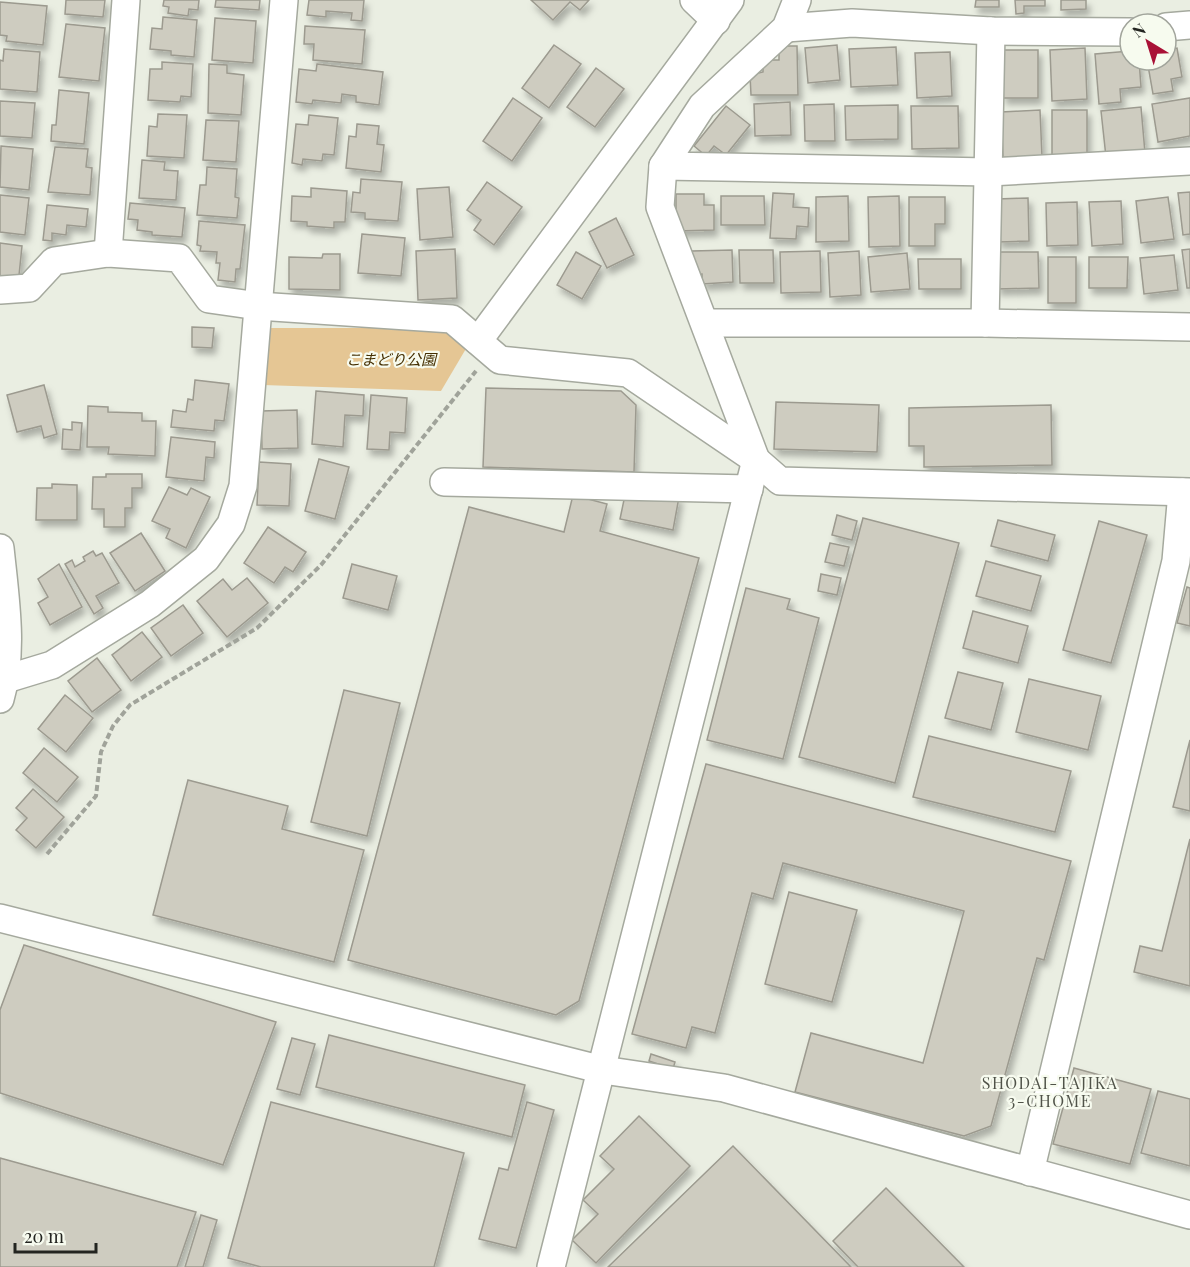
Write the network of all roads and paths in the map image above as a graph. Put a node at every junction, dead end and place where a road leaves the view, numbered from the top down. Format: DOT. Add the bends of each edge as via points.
graph roads {
  1 [pos="126,0"];
  2 [pos="284,0"];
  3 [pos="694,0"];
  4 [pos="797,0"];
  5 [pos="723,10"];
  6 [pos="786,28"];
  7 [pos="991,31"];
  8 [pos="1118,32"];
  9 [pos="1190,161"];
  10 [pos="663,166"];
  11 [pos="989,172"];
  12 [pos="108,253"];
  13 [pos="0,290"];
  14 [pos="258,306"];
  15 [pos="705,323"];
  16 [pos="985,323"];
  17 [pos="1190,327"];
  18 [pos="485,347"];
  19 [pos="756,460"];
  20 [pos="444,482"];
  21 [pos="749,489"];
  22 [pos="1186,492"];
  23 [pos="0,548"];
  24 [pos="3,689"];
  25 [pos="47,854"];
  26 [pos="0,918"];
  27 [pos="603,1070"];
  28 [pos="1030,1172"];
  29 [pos="1190,1215"];
  30 [pos="551,1267"];
  1 -- 12 [label="street"];
  2 -- 14 [label="street"];
  3 -- 5 [label="street"];
  4 -- 6 [label="street"];
  5 -- 18 [label="street"];
  6 -- 7 [label="street" via="852,23"];
  6 -- 10 [label="street" via="702,106"];
  7 -- 8 [label="street"];
  7 -- 11 [label="street"];
  9 -- 11 [label="street"];
  10 -- 11 [label="street"];
  10 -- 15 [label="street" via="660,207"];
  11 -- 16 [label="street"];
  12 -- 13 [label="street" via="54,261 29,288"];
  12 -- 14 [label="street" via="179,258 209,299"];
  14 -- 18 [label="street" via="452,319"];
  14 -- 24 [label="street" via="243,486 231,524 206,559 150,604 52,665"];
  15 -- 16 [label="street"];
  15 -- 19 [label="street"];
  16 -- 17 [label="street"];
  18 -- 19 [label="street" via="501,360 628,373"];
  18 -- 25 [label="path" via="321,565 257,628 129,705 101,752 96,796"];
  19 -- 21 [label="street"];
  19 -- 22 [label="street" via="780,481"];
  20 -- 21 [label="street"];
  21 -- 27 [label="street"];
  22 -- 28 [label="street" via="1176,561"];
  23 -- 24 [label="street" via="7,617"];
  26 -- 27 [label="street"];
  27 -- 28 [label="street" via="724,1088"];
  27 -- 30 [label="street"];
  28 -- 29 [label="street"];
}
